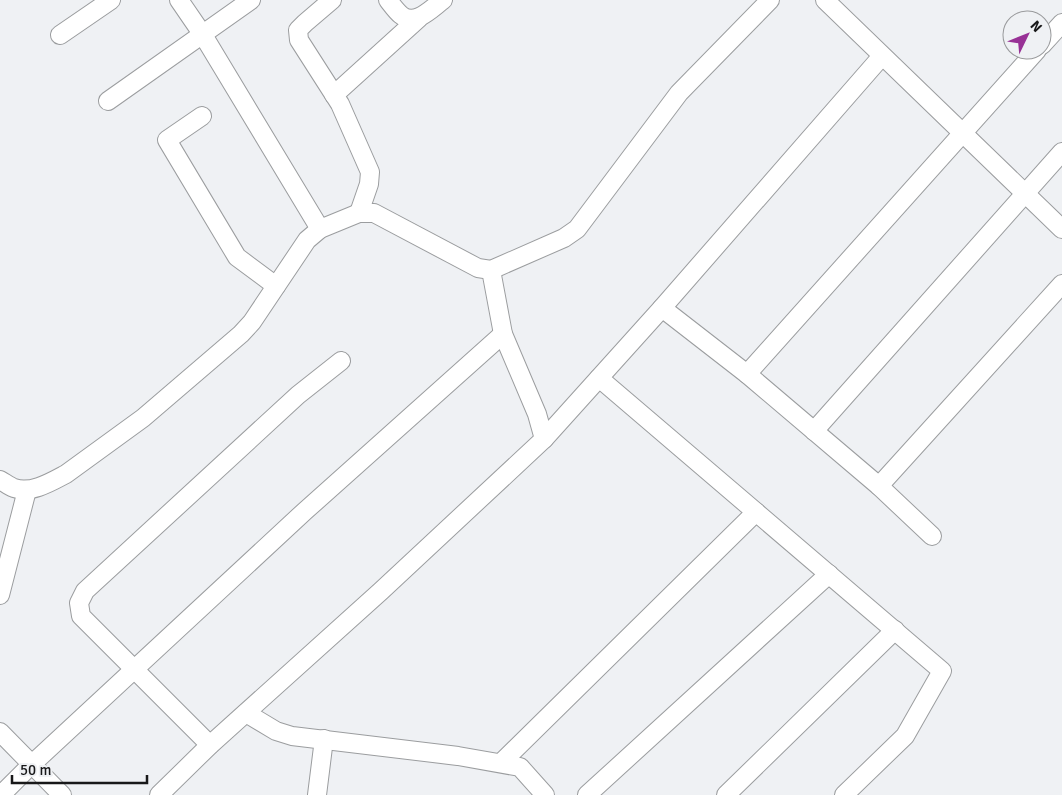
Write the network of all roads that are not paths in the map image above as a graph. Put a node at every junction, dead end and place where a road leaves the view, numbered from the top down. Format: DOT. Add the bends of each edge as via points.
graph roads {
  1 [pos="111,0"];
  2 [pos="179,0"];
  3 [pos="251,0"];
  4 [pos="332,0"];
  5 [pos="388,0"];
  6 [pos="443,0"];
  7 [pos="770,0"];
  8 [pos="825,0"];
  9 [pos="419,18"];
  10 [pos="1062,23"];
  11 [pos="1052,34"];
  12 [pos="60,35"];
  13 [pos="203,35"];
  14 [pos="882,56"];
  15 [pos="1028,60"];
  16 [pos="334,96"];
  17 [pos="108,101"];
  18 [pos="202,116"];
  19 [pos="962,133"];
  20 [pos="1062,152"];
  21 [pos="1025,194"];
  22 [pos="359,213"];
  23 [pos="320,229"];
  24 [pos="1062,229"];
  25 [pos="490,270"];
  26 [pos="1062,284"];
  27 [pos="276,286"];
  28 [pos="662,308"];
  29 [pos="503,334"];
  30 [pos="341,361"];
  31 [pos="747,374"];
  32 [pos="599,378"];
  33 [pos="814,431"];
  34 [pos="544,439"];
  35 [pos="0,480"];
  36 [pos="879,486"];
  37 [pos="27,490"];
  38 [pos="756,512"];
  39 [pos="932,536"];
  40 [pos="829,574"];
  41 [pos="0,595"];
  42 [pos="895,630"];
  43 [pos="133,670"];
  44 [pos="246,713"];
  45 [pos="0,732"];
  46 [pos="324,739"];
  47 [pos="210,745"];
  48 [pos="31,764"];
  49 [pos="501,764"];
  50 [pos="2,795"];
  51 [pos="62,795"];
  52 [pos="160,795"];
  53 [pos="318,795"];
  54 [pos="545,795"];
  55 [pos="588,795"];
  56 [pos="726,795"];
  57 [pos="844,795"];
  1 -- 12 [label="street"];
  2 -- 13 [label="street"];
  3 -- 13 [label="street"];
  4 -- 16 [label="street" via="298,30 299,40"];
  5 -- 9 [label="street" via="402,17 409,20"];
  6 -- 9 [label="street"];
  7 -- 25 [label="street" via="679,93 577,229 564,238"];
  8 -- 14 [label="street"];
  9 -- 16 [label="street"];
  10 -- 11 [label="street"];
  13 -- 17 [label="street"];
  13 -- 23 [label="street"];
  14 -- 19 [label="street"];
  14 -- 28 [label="street"];
  15 -- 19 [label="street"];
  16 -- 22 [label="street" via="370,172"];
  18 -- 27 [label="street" via="167,140 238,258"];
  19 -- 21 [label="street"];
  19 -- 31 [label="street"];
  20 -- 21 [label="street"];
  21 -- 24 [label="street"];
  21 -- 33 [label="street"];
  22 -- 23 [label="street"];
  22 -- 25 [label="street" via="374,213 478,268"];
  23 -- 27 [label="street" via="307,240"];
  25 -- 29 [label="street"];
  26 -- 36 [label="street"];
  27 -- 37 [label="street" via="241,334 144,418 66,474"];
  28 -- 31 [label="street"];
  28 -- 32 [label="street"];
  29 -- 34 [label="street" via="537,414"];
  29 -- 43 [label="street"];
  30 -- 43 [label="street" via="298,395 85,591 80,603 81,616"];
  31 -- 33 [label="street"];
  32 -- 34 [label="street"];
  32 -- 38 [label="street"];
  33 -- 36 [label="street"];
  34 -- 44 [label="street"];
  35 -- 37 [label="street" via="14,488"];
  36 -- 39 [label="street"];
  37 -- 41 [label="street"];
  38 -- 40 [label="street"];
  38 -- 49 [label="street"];
  40 -- 42 [label="street"];
  40 -- 55 [label="street"];
  42 -- 56 [label="street"];
  42 -- 57 [label="street" via="942,670 905,736"];
  43 -- 47 [label="street"];
  43 -- 48 [label="street"];
  44 -- 46 [label="street" via="276,731"];
  44 -- 47 [label="street"];
  45 -- 48 [label="street"];
  46 -- 49 [label="street"];
  46 -- 53 [label="street"];
  47 -- 52 [label="street"];
  48 -- 50 [label="street"];
  48 -- 51 [label="street"];
  49 -- 54 [label="street" via="520,767"];
}
